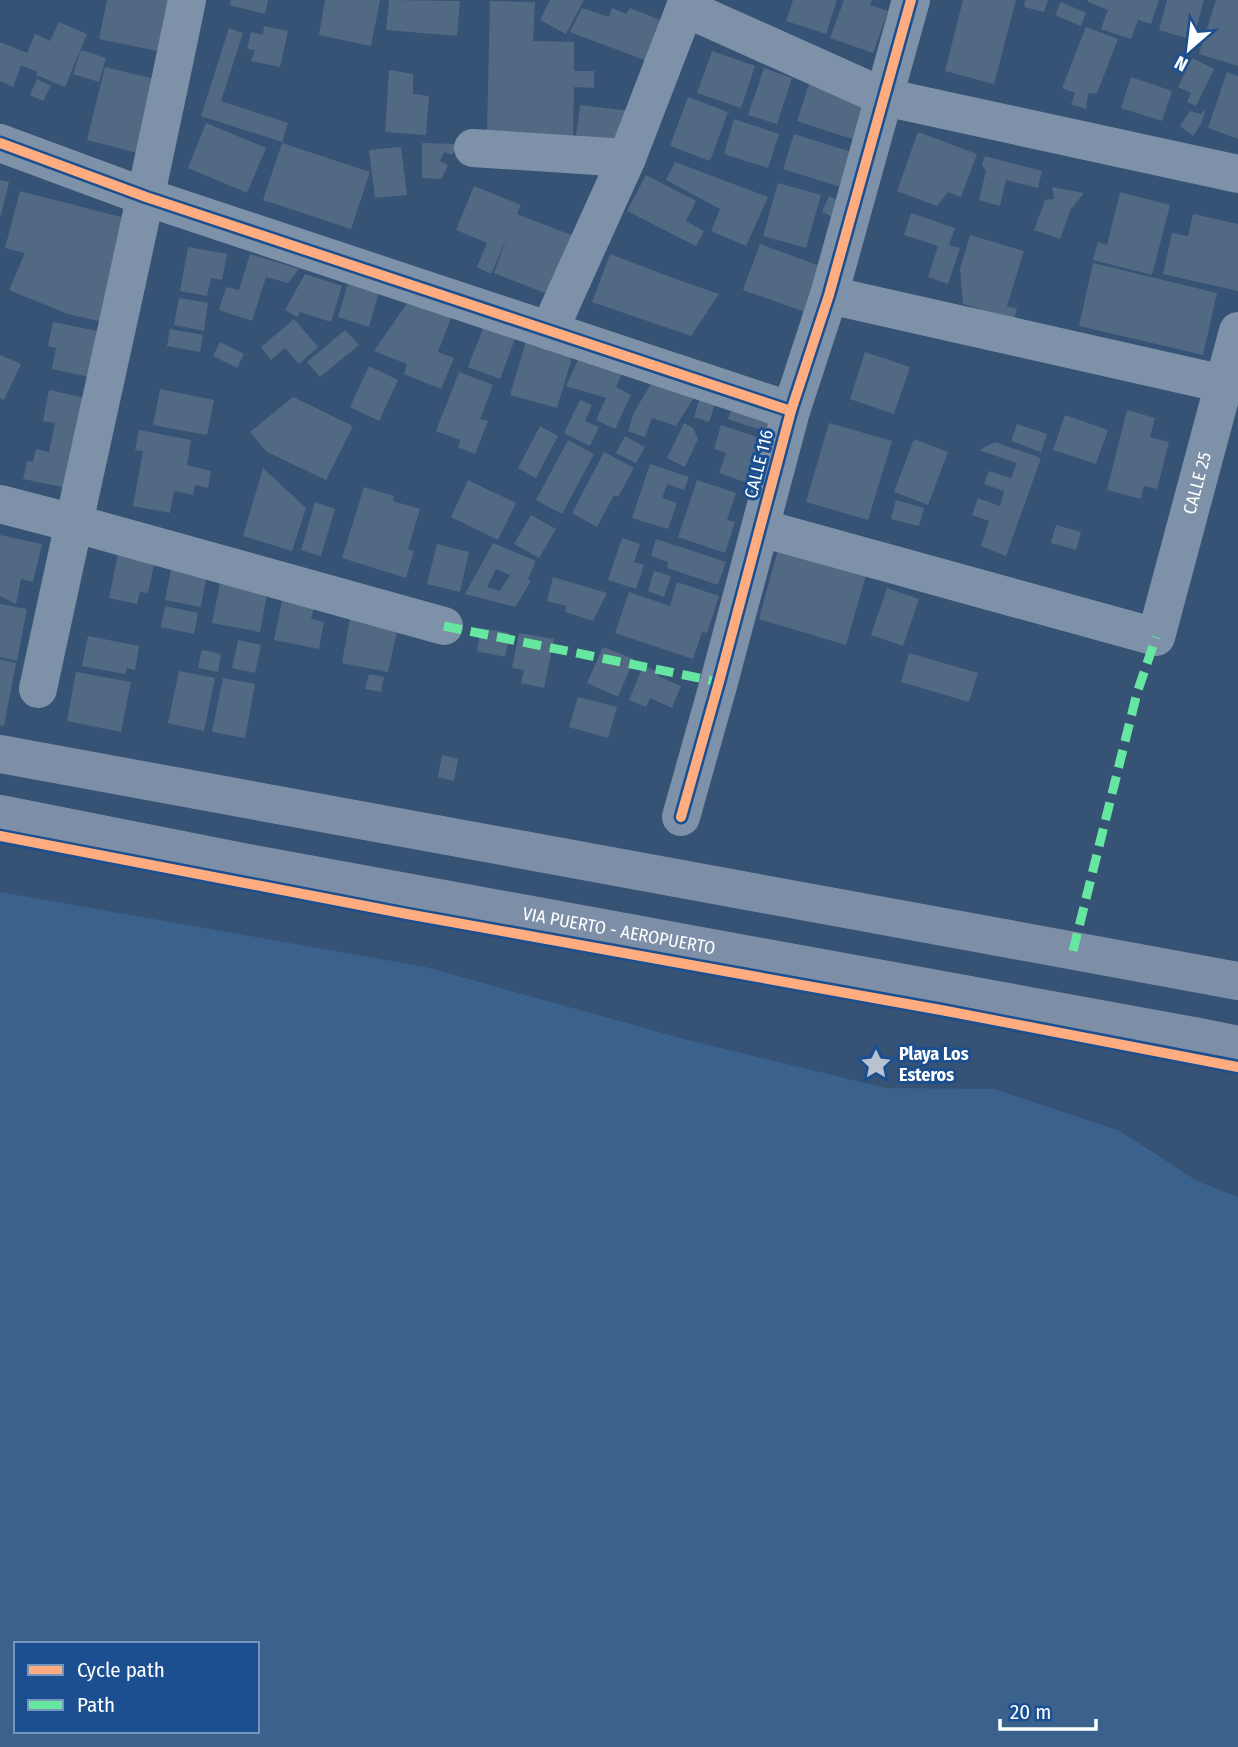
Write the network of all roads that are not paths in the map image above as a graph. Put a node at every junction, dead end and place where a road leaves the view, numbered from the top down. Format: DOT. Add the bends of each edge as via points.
graph roads {
  1 [pos="187,0"];
  2 [pos="911,0"];
  3 [pos="686,4"];
  4 [pos="884,97"];
  5 [pos="0,143"];
  6 [pos="473,148"];
  7 [pos="627,158"];
  8 [pos="1238,174"];
  9 [pos="146,197"];
  10 [pos="829,295"];
  11 [pos="549,331"];
  12 [pos="1238,331"];
  13 [pos="1224,384"];
  14 [pos="791,411"];
  15 [pos="0,504"];
  16 [pos="73,523"];
  17 [pos="761,528"];
  18 [pos="444,626"];
  19 [pos="38,689"];
  20 [pos="0,754"];
  21 [pos="0,814"];
  22 [pos="681,817"];
  23 [pos="1238,981"];
  24 [pos="1238,1045"];
  1 -- 9 [label="street"];
  2 -- 4 [label="street, CALLE 116"];
  3 -- 4 [label="street"];
  3 -- 7 [label="street"];
  4 -- 8 [label="street"];
  4 -- 10 [label="street, CALLE 116"];
  5 -- 9 [label="street"];
  6 -- 7 [label="street"];
  7 -- 11 [label="street"];
  9 -- 11 [label="street"];
  9 -- 16 [label="street"];
  10 -- 13 [label="street"];
  10 -- 14 [label="street, CALLE 116"];
  11 -- 14 [label="street"];
  12 -- 13 [label="street, CALLE 25"];
  13 -- 17 [label="street, CALLE 25" via="1156,637"];
  14 -- 17 [label="street, CALLE 116"];
  15 -- 16 [label="street"];
  16 -- 18 [label="street"];
  16 -- 19 [label="street"];
  17 -- 22 [label="street, CALLE 116"];
  20 -- 23 [label="main road"];
  21 -- 24 [label="main road, VIA PUERTO - AEROPUERTO"];
}
